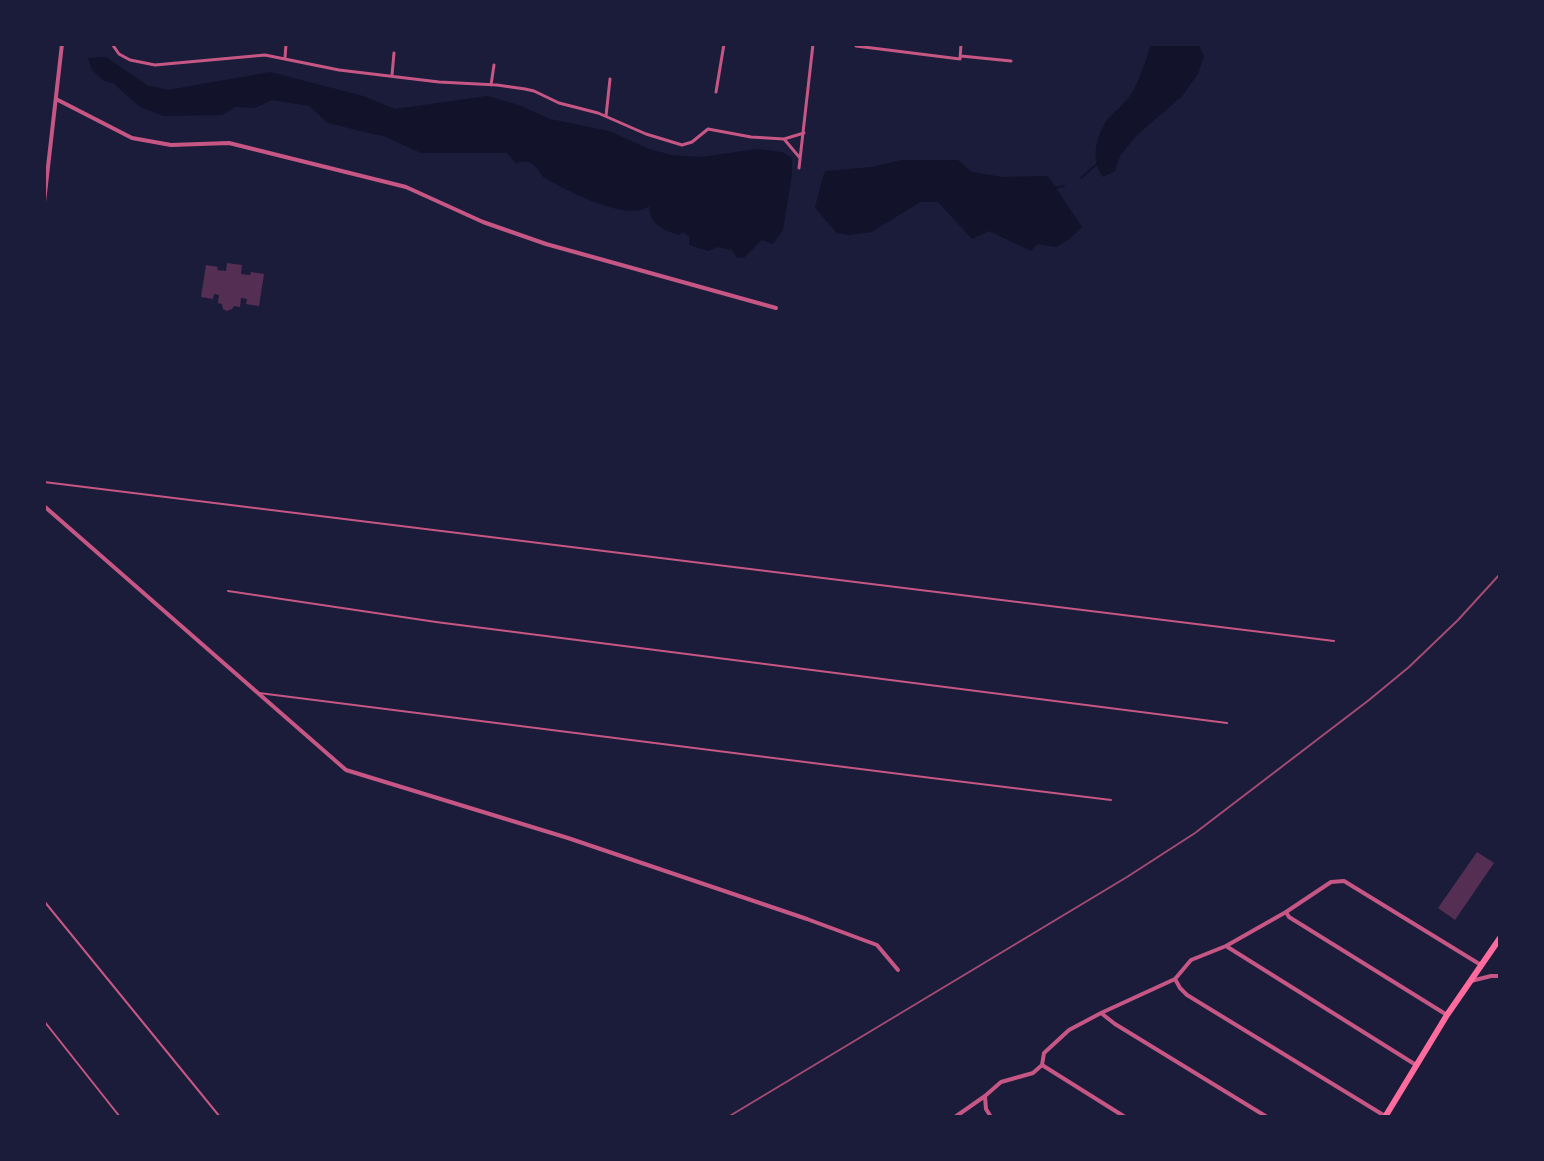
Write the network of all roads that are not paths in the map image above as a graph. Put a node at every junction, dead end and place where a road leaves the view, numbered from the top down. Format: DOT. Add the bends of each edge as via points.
graph roads {
  1 [pos="62,44"];
  2 [pos="112,44"];
  3 [pos="286,44"];
  4 [pos="724,44"];
  5 [pos="813,44"];
  6 [pos="961,44"];
  7 [pos="856,46"];
  8 [pos="394,53"];
  9 [pos="961,56"];
  10 [pos="285,58"];
  11 [pos="1011,61"];
  12 [pos="494,65"];
  13 [pos="392,75"];
  14 [pos="610,79"];
  15 [pos="491,85"];
  16 [pos="716,92"];
  17 [pos="56,99"];
  18 [pos="606,116"];
  19 [pos="804,133"];
  20 [pos="784,139"];
  21 [pos="800,159"];
  22 [pos="799,168"];
  23 [pos="44,202"];
  24 [pos="776,308"];
  25 [pos="44,482"];
  26 [pos="44,506"];
  27 [pos="228,591"];
  28 [pos="1334,641"];
  29 [pos="256,693"];
  30 [pos="1227,723"];
  31 [pos="1111,800"];
  32 [pos="44,901"];
  33 [pos="1286,912"];
  34 [pos="1500,938"];
  35 [pos="1226,946"];
  36 [pos="1481,965"];
  37 [pos="898,970"];
  38 [pos="1500,976"];
  39 [pos="1175,979"];
  40 [pos="1471,981"];
  41 [pos="1101,1013"];
  42 [pos="1447,1015"];
  43 [pos="44,1021"];
  44 [pos="1042,1065"];
  45 [pos="1416,1065"];
  46 [pos="985,1096"];
  47 [pos="1385,1116"];
  48 [pos="120,1117"];
  49 [pos="220,1117"];
  50 [pos="955,1117"];
  51 [pos="991,1117"];
  52 [pos="1125,1117"];
  53 [pos="1267,1117"];
  1 -- 17 [label="street"];
  2 -- 10 [label="street" via="130,60 155,65 265,55"];
  3 -- 10 [label="street"];
  4 -- 16 [label="street"];
  5 -- 19 [label="street"];
  6 -- 9 [label="street"];
  7 -- 9 [label="street"];
  8 -- 13 [label="street"];
  9 -- 11 [label="street"];
  10 -- 13 [label="street"];
  12 -- 15 [label="street"];
  13 -- 15 [label="street"];
  14 -- 18 [label="street"];
  15 -- 18 [label="street" via="534,91"];
  17 -- 23 [label="street"];
  17 -- 24 [label="street" via="132,138 171,145 229,143 406,187 546,244"];
  18 -- 20 [label="street" via="682,145 708,129"];
  19 -- 20 [label="street"];
  19 -- 21 [label="street"];
  20 -- 21 [label="street"];
  21 -- 22 [label="street"];
  25 -- 28 [label="lane"];
  26 -- 29 [label="street"];
  27 -- 30 [label="lane"];
  29 -- 31 [label="lane"];
  29 -- 37 [label="street" via="346,770 807,919 877,945"];
  32 -- 49 [label="lane"];
  33 -- 35 [label="street"];
  33 -- 36 [label="street" via="1331,882 1344,881"];
  33 -- 42 [label="street"];
  34 -- 36 [label="main road"];
  35 -- 39 [label="street" via="1191,960"];
  35 -- 45 [label="street"];
  36 -- 40 [label="main road"];
  38 -- 40 [label="street"];
  39 -- 41 [label="street"];
  39 -- 47 [label="street" via="1187,995"];
  40 -- 42 [label="main road"];
  41 -- 44 [label="street" via="1053,1043"];
  41 -- 53 [label="street"];
  42 -- 45 [label="main road"];
  43 -- 48 [label="lane"];
  44 -- 46 [label="street" via="1001,1082"];
  44 -- 52 [label="street"];
  45 -- 47 [label="main road"];
  46 -- 50 [label="street"];
  46 -- 51 [label="street"];
}
